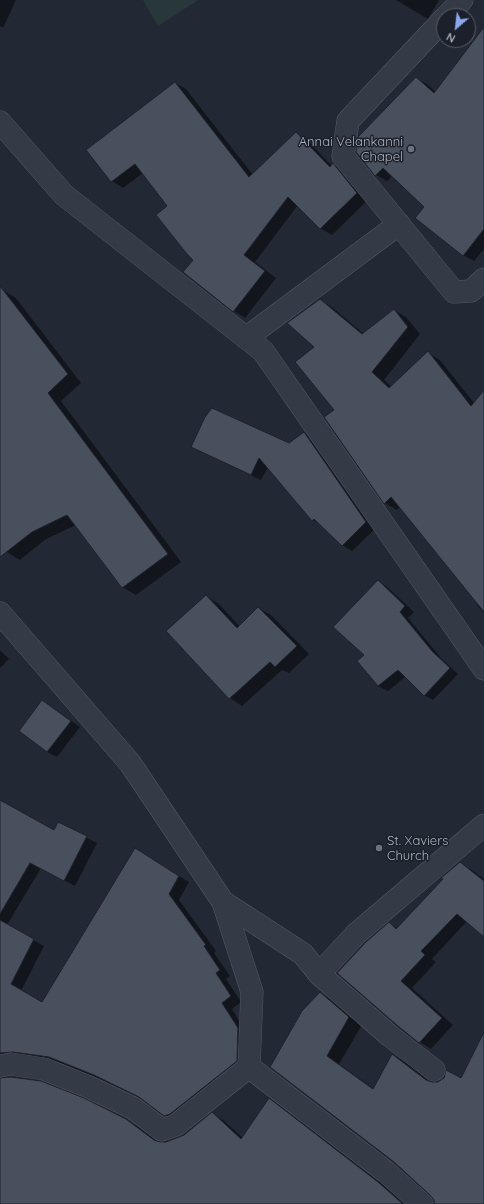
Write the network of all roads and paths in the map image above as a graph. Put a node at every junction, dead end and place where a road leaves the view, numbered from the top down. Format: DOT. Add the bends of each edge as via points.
graph roads {
  1 [pos="462,0"];
  2 [pos="454,8"];
  3 [pos="436,28"];
  4 [pos="0,122"];
  5 [pos="399,224"];
  6 [pos="484,279"];
  7 [pos="246,338"];
  8 [pos="0,613"];
  9 [pos="484,669"];
  10 [pos="484,824"];
  11 [pos="223,902"];
  12 [pos="319,974"];
  13 [pos="0,1066"];
  14 [pos="249,1067"];
  15 [pos="434,1070"];
  16 [pos="422,1204"];
  1 -- 2 [label="street"];
  3 -- 5 [label="street" via="348,121 343,156"];
  4 -- 7 [label="street" via="64,196"];
  5 -- 6 [label="street" via="454,292 471,291"];
  5 -- 7 [label="street"];
  7 -- 9 [label="street" via="263,351"];
  8 -- 11 [label="street" via="130,763"];
  10 -- 12 [label="street" via="356,934"];
  11 -- 12 [label="street" via="303,954"];
  11 -- 14 [label="street" via="252,992"];
  12 -- 15 [label="street" via="390,1036"];
  13 -- 14 [label="street" via="10,1064 44,1069 83,1084 133,1108 162,1130 176,1125"];
  14 -- 16 [label="street" via="386,1172"];
}
